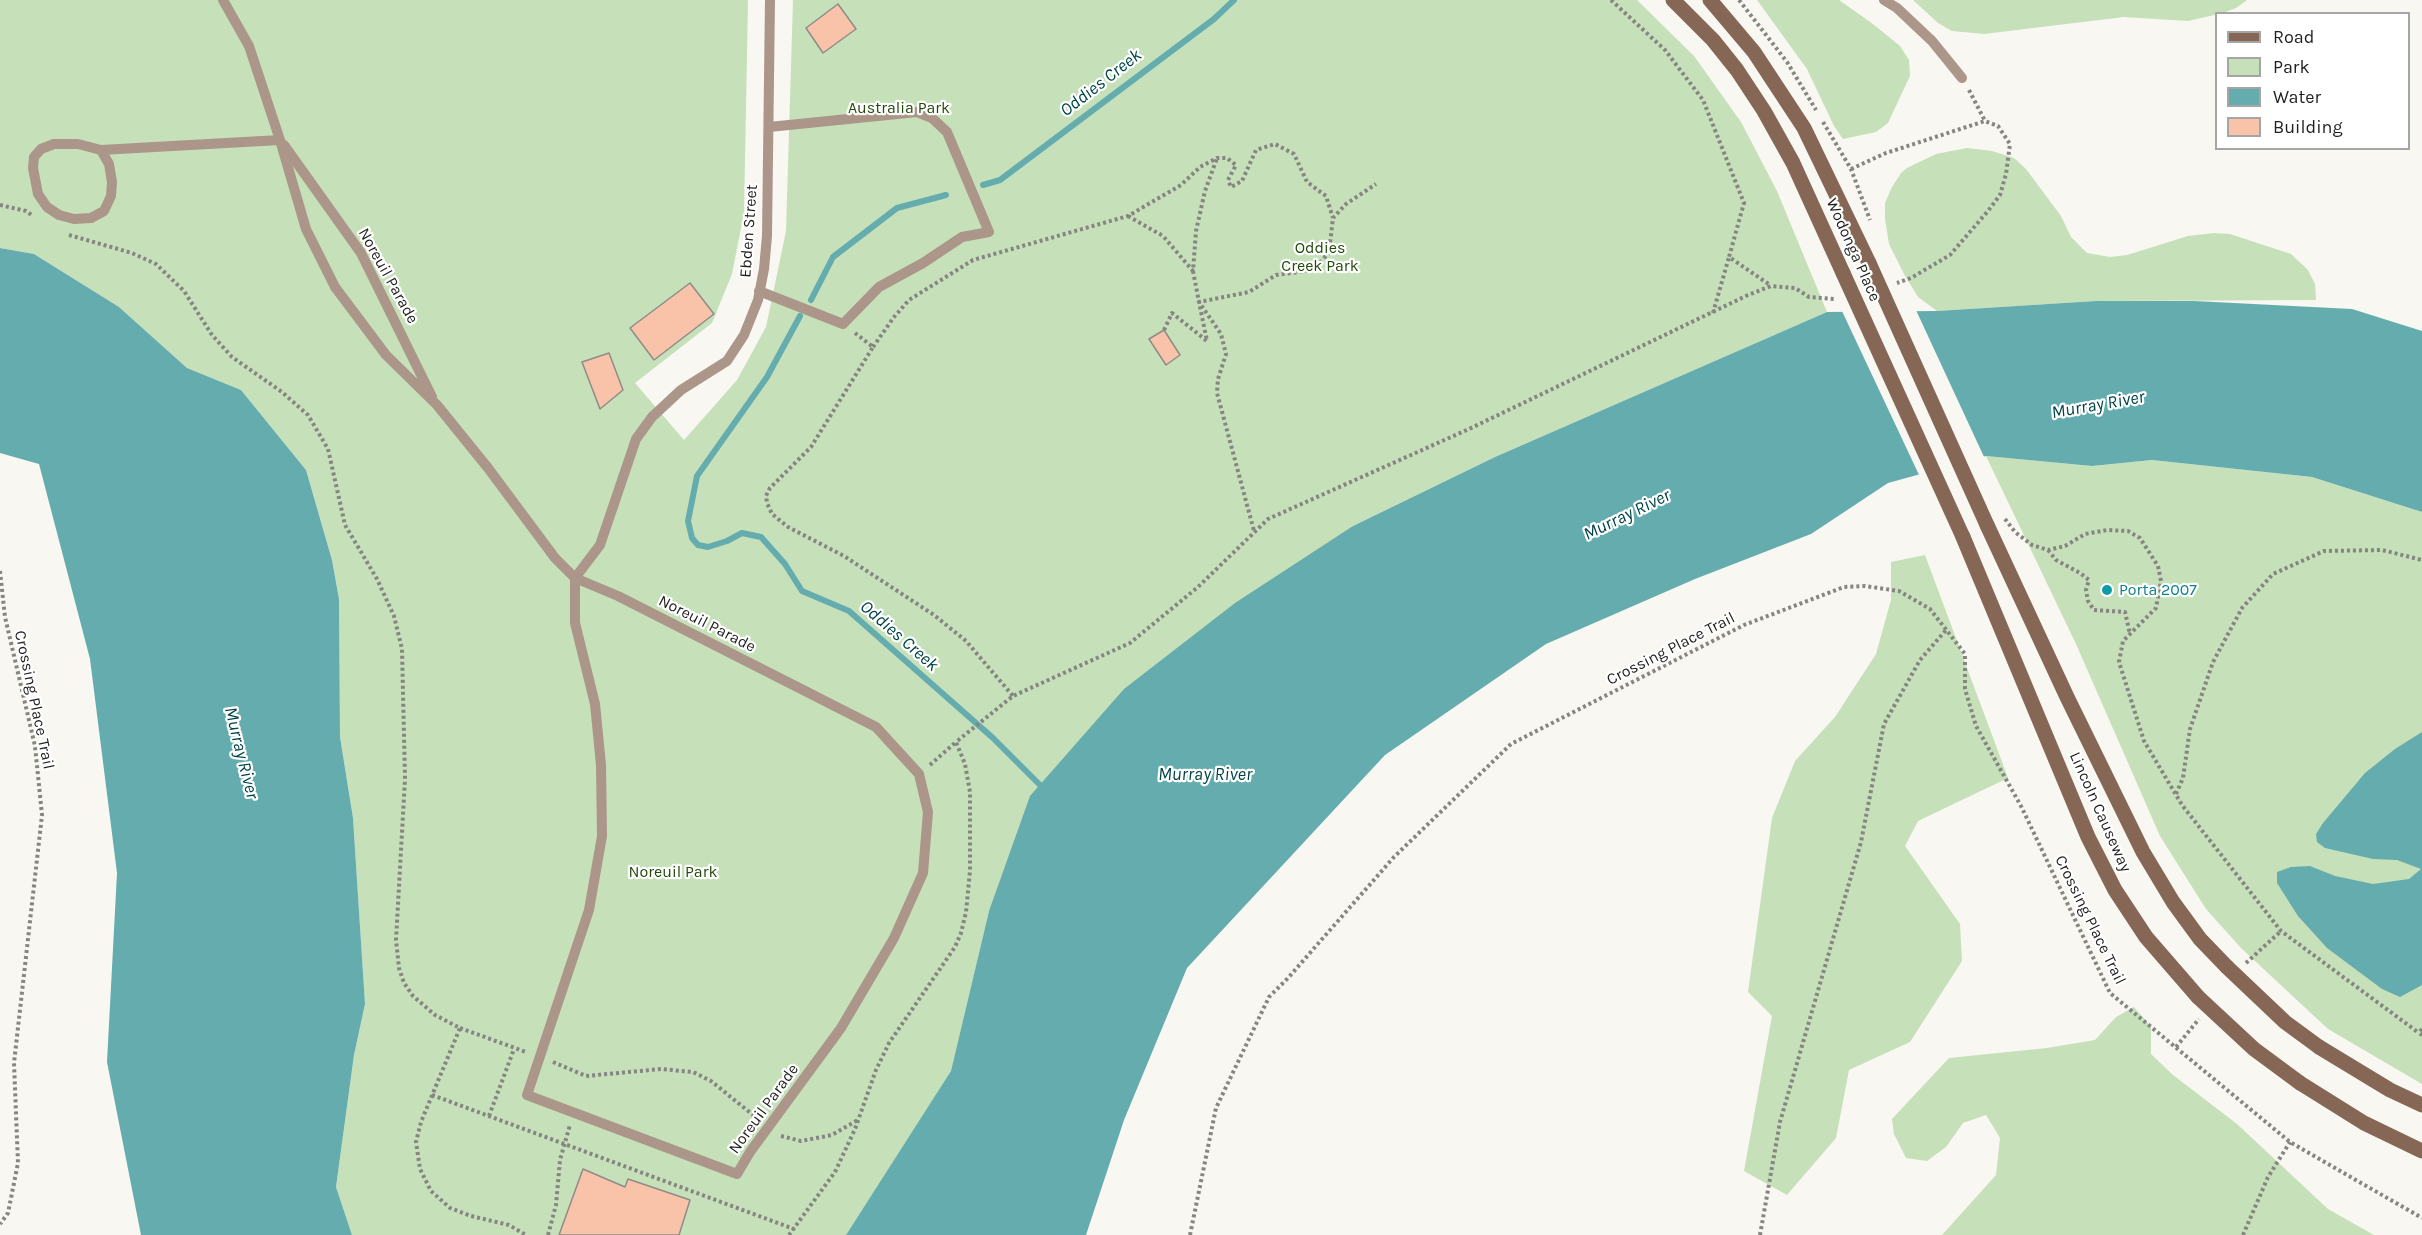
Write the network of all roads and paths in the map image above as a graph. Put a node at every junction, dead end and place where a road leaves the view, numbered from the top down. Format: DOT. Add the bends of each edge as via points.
graph roads {
  1 [pos="223,0"];
  2 [pos="770,0"];
  3 [pos="1611,0"];
  4 [pos="1673,0"];
  5 [pos="1710,0"];
  6 [pos="1884,0"];
  7 [pos="1962,78"];
  8 [pos="1985,121"];
  9 [pos="769,127"];
  10 [pos="280,140"];
  11 [pos="101,150"];
  12 [pos="1217,158"];
  13 [pos="1376,184"];
  14 [pos="0,205"];
  15 [pos="35,216"];
  16 [pos="1128,216"];
  17 [pos="1333,218"];
  18 [pos="1871,222"];
  19 [pos="62,231"];
  20 [pos="1729,256"];
  21 [pos="1193,271"];
  22 [pos="1891,285"];
  23 [pos="1771,286"];
  24 [pos="759,291"];
  25 [pos="1840,299"];
  26 [pos="1199,302"];
  27 [pos="1713,313"];
  28 [pos="843,324"];
  29 [pos="1164,330"];
  30 [pos="873,347"];
  31 [pos="436,405"];
  32 [pos="2005,518"];
  33 [pos="1987,525"];
  34 [pos="1254,532"];
  35 [pos="1963,537"];
  36 [pos="2048,550"];
  37 [pos="2422,560"];
  38 [pos="0,571"];
  39 [pos="575,578"];
  40 [pos="1947,630"];
  41 [pos="2130,634"];
  42 [pos="1013,696"];
  43 [pos="956,742"];
  44 [pos="919,774"];
  45 [pos="2176,794"];
  46 [pos="460,1028"];
  47 [pos="2421,1032"];
  48 [pos="539,1056"];
  49 [pos="432,1095"];
  50 [pos="2422,1105"];
  51 [pos="574,1113"];
  52 [pos="489,1116"];
  53 [pos="858,1120"];
  54 [pos="769,1127"];
  55 [pos="2290,1142"];
  56 [pos="565,1145"];
  57 [pos="2422,1151"];
  58 [pos="2422,1218"];
  59 [pos="0,1224"];
  60 [pos="794,1229"];
  61 [pos="526,1235"];
  62 [pos="548,1235"];
  63 [pos="789,1235"];
  64 [pos="1190,1235"];
  65 [pos="1760,1235"];
  66 [pos="2243,1235"];
  1 -- 10 [label="lane, Noreuil Parade" via="249,46"];
  2 -- 9 [label="lane, Ebden Street"];
  3 -- 20 [label="path" via="1665,50 1703,100 1744,203"];
  4 -- 35 [label="main road, Wodonga Place, bridge" via="1713,40 1764,111 1793,163"];
  5 -- 33 [label="main road, Wodonga Place, bridge" via="1754,52 1804,128"];
  6 -- 7 [label="lane" via="1932,41"];
  7 -- 8 [label="path"];
  8 -- 18 [label="path" via="1886,153 1851,169"];
  8 -- 22 [label="path" via="1998,126 2010,144 2000,195 1950,255"];
  9 -- 24 [label="lane, Ebden Street" via="767,236"];
  9 -- 28 [label="lane" via="917,112 932,118 947,132 989,232 962,237 879,287"];
  10 -- 11 [label="lane"];
  10 -- 31 [label="lane, Noreuil Parade" via="361,253"];
  10 -- 31 [label="lane, Noreuil Parade" via="306,229 335,287 386,355"];
  11 -- 11 [label="lane" via="109,164 112,183 104,211 91,218 74,219 47,207 38,194 33,168 41,149 54,144 78,144"];
  12 -- 16 [label="path"];
  12 -- 17 [label="path" via="1227,158 1236,165 1228,180 1231,187 1242,181 1256,150 1275,144 1294,154 1308,182 1326,196"];
  12 -- 21 [label="path" via="1196,231"];
  13 -- 17 [label="path"];
  14 -- 15 [label="path"];
  16 -- 21 [label="path" via="1163,236"];
  16 -- 30 [label="path" via="973,260 909,300"];
  17 -- 26 [label="path" via="1329,252 1314,270 1276,275 1249,292"];
  19 -- 46 [label="path" via="156,264 184,291 212,335 232,357 308,415 328,449 345,525 377,579 394,616 402,649 405,779 396,940 399,968 413,996 435,1015"];
  20 -- 23 [label="path"];
  20 -- 27 [label="path"];
  21 -- 26 [label="path"];
  23 -- 25 [label="path" via="1795,288 1809,297"];
  23 -- 27 [label="path"];
  24 -- 28 [label="lane"];
  24 -- 39 [label="lane, Ebden Street" via="744,335 727,361 681,390 651,417 636,438 600,545"];
  26 -- 29 [label="path" via="1207,341 1172,313"];
  26 -- 34 [label="path" via="1221,334 1226,354 1217,393"];
  27 -- 34 [label="path" via="1268,519"];
  28 -- 30 [label="path"];
  30 -- 42 [label="path" via="811,447 770,488 767,503 772,514 788,527 844,556 933,615 966,641"];
  31 -- 39 [label="lane, Noreuil Parade" via="555,558"];
  32 -- 36 [label="path" via="2031,545"];
  33 -- 50 [label="main road, Lincoln Causeway, bridge" via="2143,852 2200,939 2285,1022 2319,1047"];
  34 -- 42 [label="path" via="1130,643"];
  35 -- 57 [label="main road, Lincoln Causeway, bridge" via="2088,837 2115,890 2146,937 2198,997 2254,1049 2364,1123"];
  36 -- 41 [label="path" via="2056,560 2089,580 2086,590 2094,610 2125,612"];
  36 -- 41 [label="path" via="2065,546 2085,534 2107,530 2128,531 2140,538 2158,566 2161,581 2156,608"];
  37 -- 45 [label="path" via="2382,550 2324,551 2273,574 2242,608 2213,662 2190,729 2183,778"];
  38 -- 59 [label="path, Crossing Place Trail" via="5,617 35,746 42,815 15,1063 18,1163 8,1213"];
  39 -- 44 [label="lane, Noreuil Parade" via="876,727"];
  39 -- 48 [label="lane, Noreuil Parade" via="575,623 595,704 602,836 589,910"];
  40 -- 55 [label="path, Crossing Place Trail" via="1965,654 1965,689 1976,726 2021,806 2110,993"];
  40 -- 64 [label="path, Crossing Place Trail" via="1930,609 1899,591 1844,587 1744,625 1511,744 1394,857 1269,997 1216,1108"];
  40 -- 65 [label="path" via="1920,660 1884,724 1861,842 1780,1122"];
  41 -- 45 [label="path" via="2123,641 2119,662 2127,693 2144,741"];
  42 -- 43 [label="path"];
  43 -- 44 [label="path"];
  43 -- 53 [label="path" via="970,792 970,871 961,933 955,948 889,1043"];
  44 -- 54 [label="lane, Noreuil Parade" via="928,812 923,873 915,892 894,938 842,1028"];
  45 -- 47 [label="path" via="2281,931"];
  46 -- 49 [label="path"];
  46 -- 52 [label="path" via="514,1048"];
  48 -- 51 [label="lane, Noreuil Parade" via="528,1095"];
  48 -- 54 [label="path" via="586,1076 661,1070 693,1072 711,1081"];
  49 -- 52 [label="path"];
  49 -- 61 [label="path" via="416,1142 420,1169 430,1191 450,1208 509,1225"];
  51 -- 54 [label="lane, Noreuil Parade" via="737,1174"];
  51 -- 56 [label="path"];
  52 -- 56 [label="path"];
  53 -- 54 [label="path" via="832,1135 801,1141 784,1137"];
  53 -- 60 [label="path" via="835,1172"];
  55 -- 58 [label="path, Crossing Place Trail"];
  55 -- 66 [label="path" via="2268,1177"];
  56 -- 60 [label="path"];
  56 -- 62 [label="path"];
  60 -- 63 [label="path"];
}
